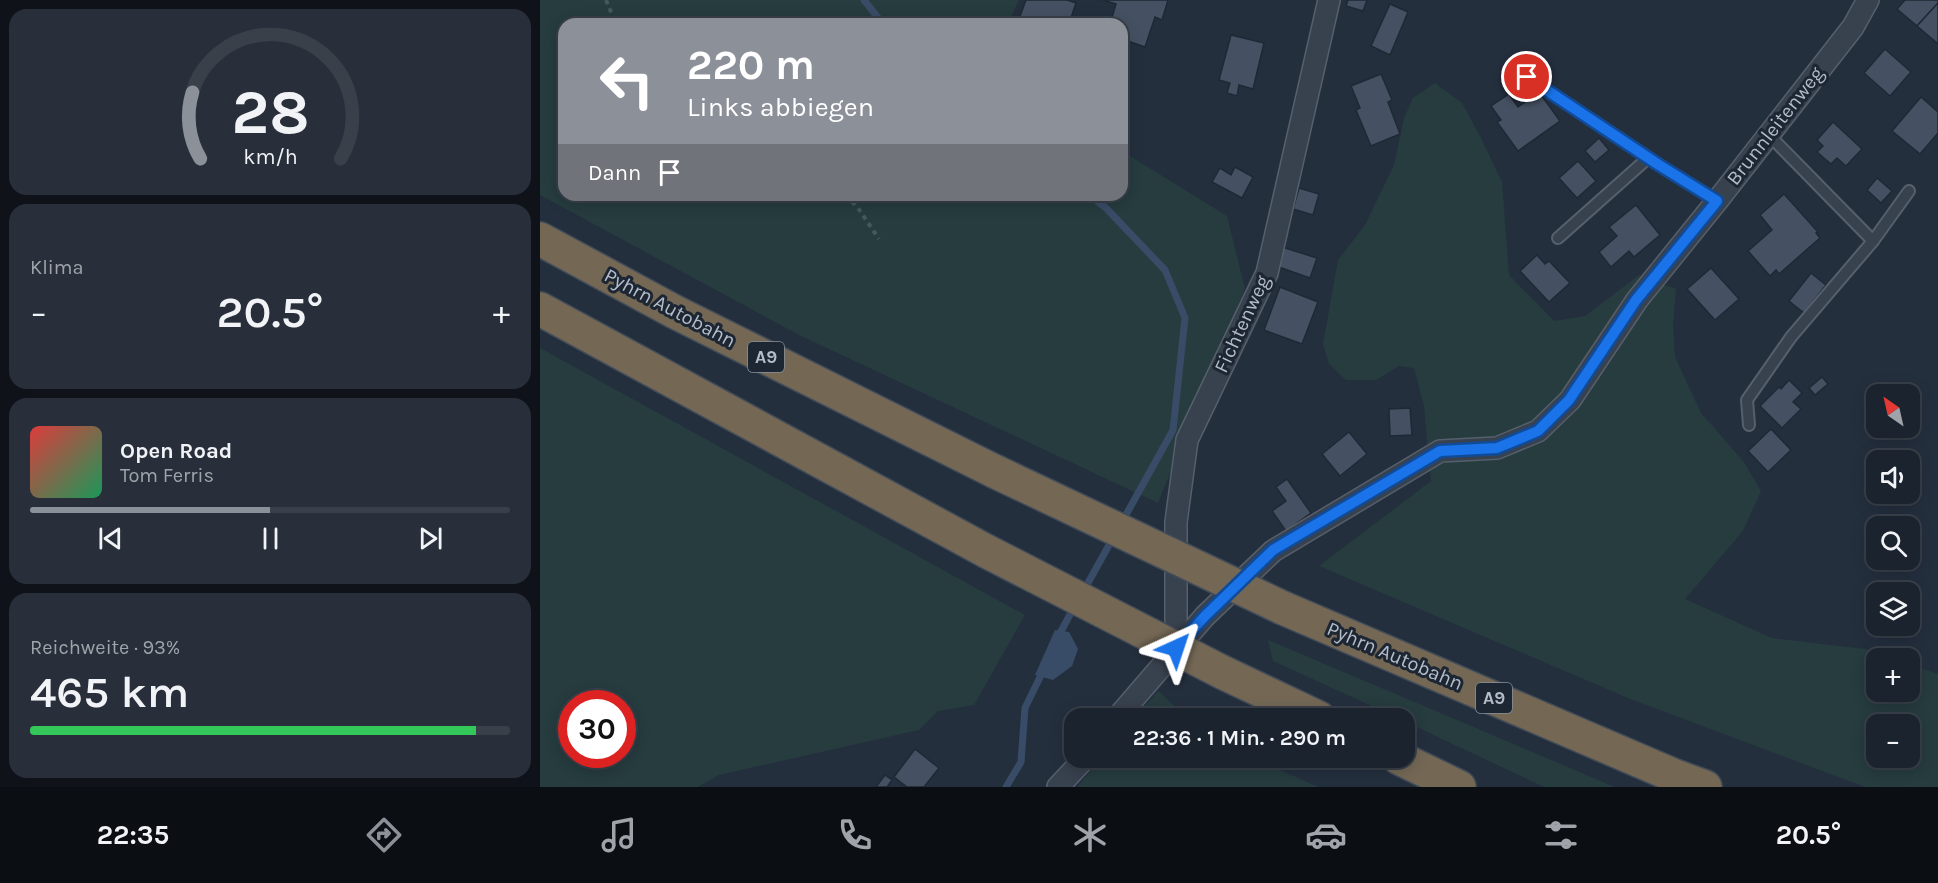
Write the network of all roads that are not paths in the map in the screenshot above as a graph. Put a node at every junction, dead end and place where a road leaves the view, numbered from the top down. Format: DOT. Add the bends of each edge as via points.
graph roads {
  1 [pos="1329,0"];
  2 [pos="1868,0"];
  3 [pos="1527,77"];
  4 [pos="1768,135"];
  5 [pos="1648,158"];
  6 [pos="1909,192"];
  7 [pos="1717,201"];
  8 [pos="1558,238"];
  9 [pos="540,239"];
  10 [pos="1873,241"];
  11 [pos="540,309"];
  12 [pos="1749,425"];
  13 [pos="1176,648"];
  14 [pos="1126,708"];
  15 [pos="1298,708"];
  16 [pos="1415,766"];
  17 [pos="1076,768"];
  18 [pos="1058,787"];
  19 [pos="1459,787"];
  20 [pos="1705,787"];
  1 -- 13 [label="street, Fichtenweg" via="1267,273 1187,440 1176,522"];
  2 -- 4 [label="street, Brunnleitenweg" via="1853,27"];
  3 -- 5 [label="lane"];
  4 -- 7 [label="street, Brunnleitenweg"];
  4 -- 10 [label="lane"];
  5 -- 7 [label="lane"];
  5 -- 8 [label="lane"];
  6 -- 10 [label="lane"];
  7 -- 13 [label="street, Brunnleitenweg" via="1636,300 1569,400 1538,431 1497,448 1440,451 1273,550"];
  9 -- 20 [label="highway, Pyhrn Autobahn / A9, bridge" via="675,312 994,471 1283,608"];
  10 -- 12 [label="lane" via="1791,337 1747,400"];
  11 -- 15 [label="highway, bridge" via="986,551"];
  13 -- 14 [label="street, Brunnleitenweg"];
  16 -- 19 [label="highway"];
  17 -- 18 [label="street"];
}
